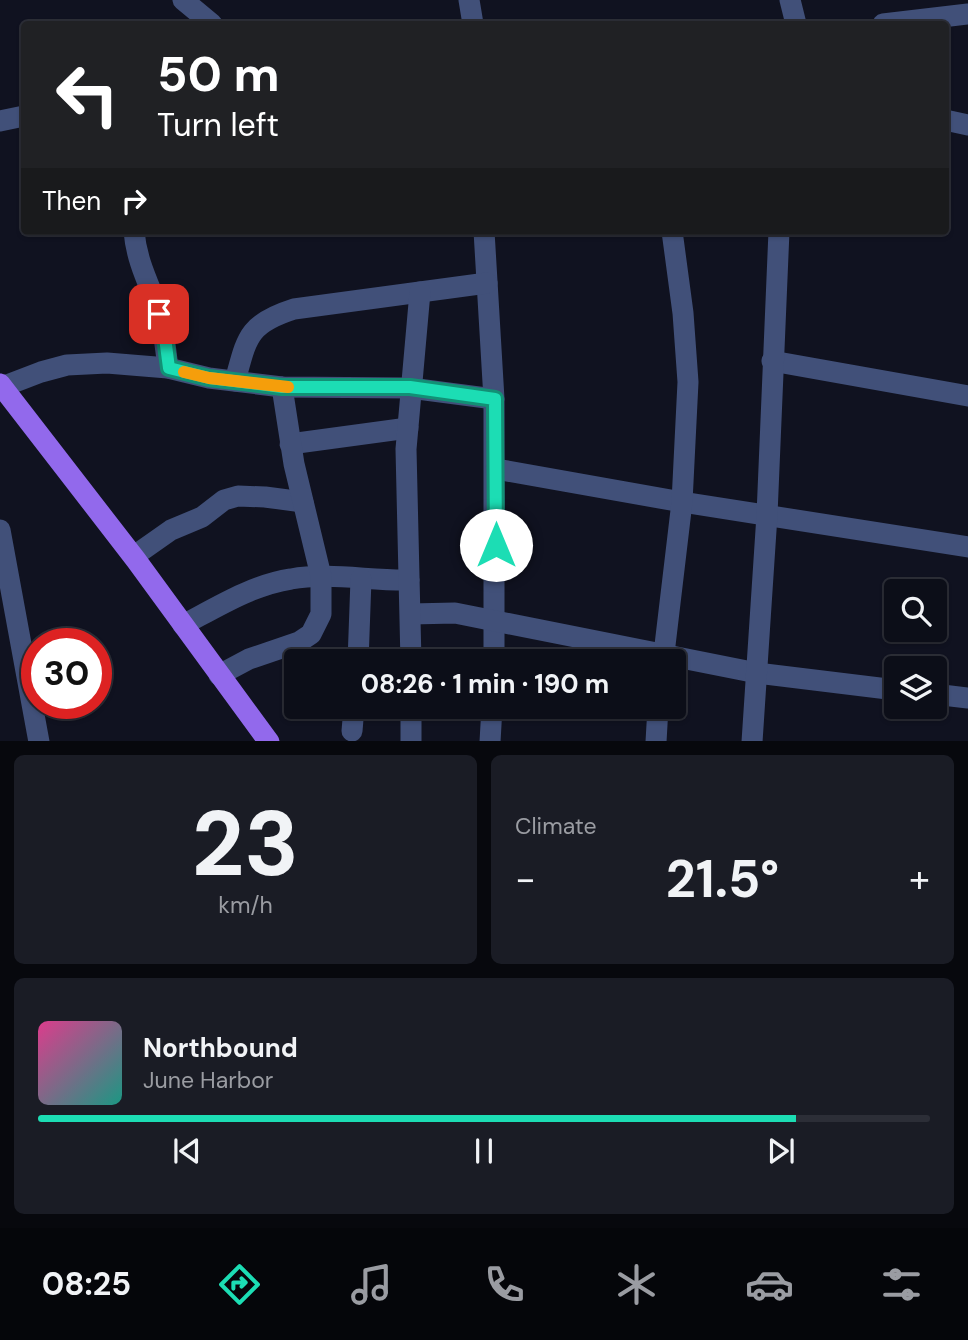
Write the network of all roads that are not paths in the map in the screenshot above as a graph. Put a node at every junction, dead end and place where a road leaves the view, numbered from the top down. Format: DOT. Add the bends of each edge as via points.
graph roads {
  1 [pos="183,0"];
  2 [pos="469,0"];
  3 [pos="790,0"];
  4 [pos="968,14"];
  5 [pos="208,21"];
  6 [pos="472,21"];
  7 [pos="796,21"];
  8 [pos="908,21"];
  9 [pos="21,118"];
  10 [pos="0,121"];
  11 [pos="949,121"];
  12 [pos="968,125"];
  13 [pos="135,235"];
  14 [pos="484,235"];
  15 [pos="673,235"];
  16 [pos="779,235"];
  17 [pos="487,284"];
  18 [pos="420,292"];
  19 [pos="772,361"];
  20 [pos="169,368"];
  21 [pos="235,381"];
  22 [pos="1,386"];
  23 [pos="282,387"];
  24 [pos="410,387"];
  25 [pos="968,396"];
  26 [pos="495,399"];
  27 [pos="408,428"];
  28 [pos="290,444"];
  29 [pos="496,469"];
  30 [pos="303,502"];
  31 [pos="682,502"];
  32 [pos="767,515"];
  33 [pos="0,530"];
  34 [pos="968,547"];
  35 [pos="134,556"];
  36 [pos="321,576"];
  37 [pos="360,579"];
  38 [pos="409,580"];
  39 [pos="411,614"];
  40 [pos="495,620"];
  41 [pos="183,625"];
  42 [pos="358,649"];
  43 [pos="411,649"];
  44 [pos="494,649"];
  45 [pos="627,649"];
  46 [pos="664,649"];
  47 [pos="686,661"];
  48 [pos="757,673"];
  49 [pos="219,675"];
  50 [pos="884,689"];
  51 [pos="968,693"];
  52 [pos="947,694"];
  53 [pos="353,719"];
  54 [pos="411,719"];
  55 [pos="491,719"];
  56 [pos="658,719"];
  57 [pos="352,731"];
  58 [pos="39,741"];
  59 [pos="268,741"];
  60 [pos="411,741"];
  61 [pos="490,741"];
  62 [pos="656,741"];
  63 [pos="752,741"];
  1 -- 5 [label="street"];
  2 -- 6 [label="street"];
  3 -- 7 [label="street"];
  4 -- 8 [label="street"];
  9 -- 10 [label="street"];
  11 -- 12 [label="street"];
  13 -- 20 [label="street" via="143,274 164,330"];
  14 -- 17 [label="street"];
  15 -- 31 [label="street" via="688,382"];
  16 -- 19 [label="street"];
  17 -- 18 [label="street"];
  17 -- 26 [label="street"];
  18 -- 21 [label="street" via="272,316 245,342"];
  18 -- 24 [label="street"];
  19 -- 25 [label="street"];
  19 -- 32 [label="street"];
  20 -- 21 [label="street"];
  20 -- 22 [label="street" via="67,365"];
  21 -- 23 [label="street"];
  22 -- 35 [label="main road"];
  23 -- 24 [label="street"];
  23 -- 28 [label="street"];
  24 -- 26 [label="street"];
  24 -- 27 [label="street"];
  26 -- 29 [label="street"];
  27 -- 28 [label="street"];
  27 -- 38 [label="street"];
  28 -- 30 [label="street"];
  29 -- 31 [label="street"];
  29 -- 40 [label="street"];
  30 -- 35 [label="street" via="265,496 224,500"];
  30 -- 36 [label="street"];
  31 -- 32 [label="street"];
  31 -- 46 [label="street"];
  32 -- 34 [label="street"];
  32 -- 48 [label="street"];
  33 -- 58 [label="street"];
  35 -- 41 [label="main road"];
  36 -- 37 [label="street"];
  36 -- 41 [label="street" via="252,590"];
  36 -- 49 [label="street" via="321,614 311,634"];
  37 -- 38 [label="street"];
  37 -- 42 [label="street"];
  38 -- 39 [label="street"];
  39 -- 40 [label="street" via="455,613"];
  39 -- 43 [label="street"];
  40 -- 44 [label="street"];
  40 -- 45 [label="street"];
  41 -- 49 [label="main road"];
  47 -- 48 [label="street"];
  48 -- 50 [label="street"];
  48 -- 63 [label="street"];
  49 -- 59 [label="main road"];
  51 -- 52 [label="street"];
  53 -- 57 [label="street"];
  54 -- 60 [label="street"];
  55 -- 61 [label="street"];
  56 -- 62 [label="street"];
}
